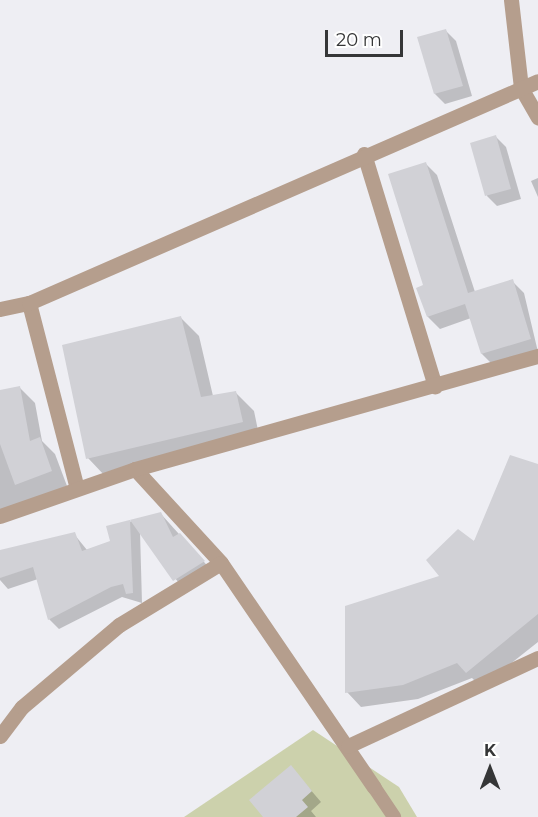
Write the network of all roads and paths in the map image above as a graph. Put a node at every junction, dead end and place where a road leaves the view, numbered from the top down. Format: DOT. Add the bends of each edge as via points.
graph roads {
  1 [pos="511,0"];
  2 [pos="538,81"];
  3 [pos="521,87"];
  4 [pos="538,117"];
  5 [pos="364,154"];
  6 [pos="29,303"];
  7 [pos="0,309"];
  8 [pos="538,356"];
  9 [pos="435,386"];
  10 [pos="135,469"];
  11 [pos="77,488"];
  12 [pos="0,516"];
  13 [pos="221,563"];
  14 [pos="538,658"];
  15 [pos="0,736"];
  16 [pos="348,746"];
  17 [pos="374,787"];
  18 [pos="394,817"];
  1 -- 3 [label="street"];
  2 -- 3 [label="street"];
  3 -- 4 [label="street"];
  3 -- 5 [label="street"];
  5 -- 6 [label="street"];
  5 -- 9 [label="street"];
  6 -- 7 [label="street"];
  6 -- 11 [label="street"];
  8 -- 9 [label="street"];
  9 -- 10 [label="street"];
  10 -- 11 [label="street"];
  10 -- 13 [label="street"];
  11 -- 12 [label="street"];
  13 -- 15 [label="street" via="119,625 22,707"];
  13 -- 16 [label="street"];
  14 -- 16 [label="street"];
  16 -- 17 [label="street"];
  17 -- 18 [label="lane"];
}
